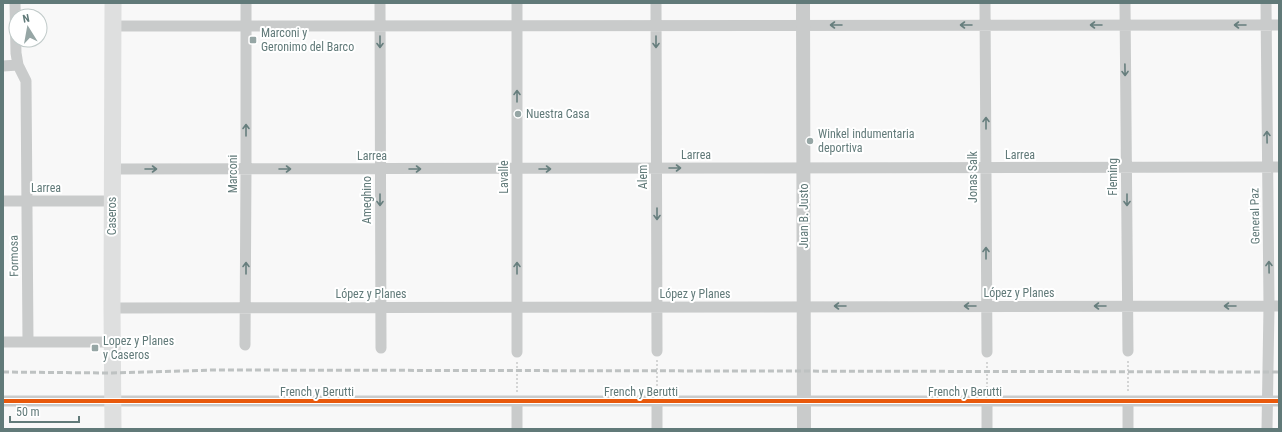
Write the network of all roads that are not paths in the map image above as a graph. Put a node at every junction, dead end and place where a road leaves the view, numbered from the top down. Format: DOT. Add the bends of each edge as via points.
graph roads {
  1 [pos="15,3"];
  2 [pos="113,3"];
  3 [pos="246,3"];
  4 [pos="380,3"];
  5 [pos="517,3"];
  6 [pos="656,3"];
  7 [pos="803,3"];
  8 [pos="985,3"];
  9 [pos="1125,3"];
  10 [pos="1266,3"];
  11 [pos="803,25"];
  12 [pos="985,25"];
  13 [pos="1125,25"];
  14 [pos="1266,25"];
  15 [pos="1279,25"];
  16 [pos="113,26"];
  17 [pos="246,26"];
  18 [pos="380,26"];
  19 [pos="516,26"];
  20 [pos="656,26"];
  21 [pos="18,65"];
  22 [pos="3,66"];
  23 [pos="1274,167"];
  24 [pos="656,168"];
  25 [pos="803,168"];
  26 [pos="986,168"];
  27 [pos="1126,168"];
  28 [pos="112,169"];
  29 [pos="246,169"];
  30 [pos="380,169"];
  31 [pos="518,169"];
  32 [pos="3,201"];
  33 [pos="26,201"];
  34 [pos="112,201"];
  35 [pos="804,306"];
  36 [pos="986,306"];
  37 [pos="1127,306"];
  38 [pos="1274,306"];
  39 [pos="246,307"];
  40 [pos="380,307"];
  41 [pos="516,307"];
  42 [pos="657,307"];
  43 [pos="112,308"];
  44 [pos="3,342"];
  45 [pos="28,342"];
  46 [pos="112,342"];
  47 [pos="245,345"];
  48 [pos="381,348"];
  49 [pos="657,351"];
  50 [pos="1128,351"];
  51 [pos="517,352"];
  52 [pos="987,352"];
  53 [pos="3,401"];
  54 [pos="1128,401"];
  55 [pos="1267,401"];
  56 [pos="1279,401"];
  57 [pos="112,402"];
  58 [pos="517,402"];
  59 [pos="657,402"];
  60 [pos="804,402"];
  61 [pos="987,402"];
  62 [pos="113,429"];
  63 [pos="517,429"];
  64 [pos="657,429"];
  65 [pos="804,429"];
  66 [pos="987,429"];
  67 [pos="1128,429"];
  68 [pos="1267,429"];
  1 -- 21 [label="street, Formosa"];
  2 -- 16 [label="main road, Caseros"];
  3 -- 17 [label="street, Marconi"];
  4 -- 18 [label="street, Ameghino"];
  5 -- 19 [label="street, Lavalle"];
  6 -- 20 [label="street, Alem"];
  7 -- 11 [label="street, Juan B. Justo"];
  8 -- 12 [label="street, Jonas Salk"];
  9 -- 13 [label="street, Fleming"];
  10 -- 14 [label="street, General Paz"];
  12 -- 11 [label="street, one-way"];
  11 -- 20 [label="street"];
  11 -- 25 [label="street, Juan B. Justo"];
  13 -- 12 [label="street, one-way"];
  26 -- 12 [label="street, Jonas Salk, one-way"];
  14 -- 13 [label="street, one-way"];
  13 -- 27 [label="street, Fleming, one-way"];
  14 -- 15 [label="street"];
  23 -- 14 [label="street, General Paz, one-way"];
  16 -- 17 [label="street"];
  16 -- 28 [label="main road, Caseros"];
  17 -- 18 [label="street"];
  29 -- 17 [label="street, Marconi, one-way"];
  18 -- 19 [label="street"];
  18 -- 30 [label="street, Ameghino, one-way"];
  19 -- 20 [label="street"];
  31 -- 19 [label="street, Lavalle, one-way"];
  20 -- 24 [label="street, Alem, one-way"];
  21 -- 22 [label="street"];
  21 -- 33 [label="street, Formosa" via="26,81"];
  23 -- 27 [label="street, Larrea"];
  38 -- 23 [label="street, General Paz, one-way"];
  24 -- 25 [label="street, Larrea, one-way"];
  31 -- 24 [label="street, Larrea, one-way"];
  24 -- 42 [label="street, Alem, one-way"];
  25 -- 26 [label="street, Larrea"];
  25 -- 35 [label="street, Juan B. Justo"];
  26 -- 27 [label="street, Larrea"];
  36 -- 26 [label="street, Jonas Salk, one-way"];
  27 -- 37 [label="street, Fleming, one-way"];
  28 -- 29 [label="street, Larrea, one-way"];
  28 -- 34 [label="main road, Caseros"];
  29 -- 30 [label="street, Larrea, one-way"];
  39 -- 29 [label="street, Marconi, one-way"];
  30 -- 31 [label="street, Larrea, one-way"];
  30 -- 40 [label="street, Ameghino, one-way"];
  41 -- 31 [label="street, Lavalle, one-way"];
  32 -- 33 [label="street, Larrea"];
  33 -- 34 [label="street, Larrea"];
  33 -- 45 [label="street, Formosa"];
  34 -- 43 [label="main road, Caseros"];
  36 -- 35 [label="street, López y Planes, one-way"];
  35 -- 42 [label="street, López y Planes"];
  35 -- 60 [label="street, Juan B. Justo"];
  37 -- 36 [label="street, López y Planes, one-way"];
  36 -- 52 [label="street, Jonas Salk"];
  38 -- 37 [label="street, López y Planes, one-way"];
  37 -- 50 [label="street, Fleming"];
  38 -- 55 [label="street, General Paz"];
  39 -- 40 [label="street, López y Planes"];
  39 -- 43 [label="street, López y Planes"];
  39 -- 47 [label="street, Marconi"];
  40 -- 41 [label="street, López y Planes"];
  40 -- 48 [label="street, Ameghino"];
  41 -- 42 [label="street, López y Planes"];
  41 -- 51 [label="street, Lavalle"];
  42 -- 49 [label="street, Alem"];
  43 -- 46 [label="main road, Caseros"];
  44 -- 45 [label="street"];
  45 -- 46 [label="street"];
  46 -- 57 [label="main road, Caseros"];
  53 -- 57 [label="street, French y Berutti"];
  54 -- 55 [label="street, French y Berutti"];
  54 -- 61 [label="street, French y Berutti"];
  54 -- 67 [label="street"];
  55 -- 56 [label="street, French y Berutti"];
  55 -- 68 [label="street, General Paz"];
  57 -- 58 [label="street, French y Berutti"];
  57 -- 62 [label="main road, Caseros"];
  58 -- 59 [label="street, French y Berutti"];
  58 -- 63 [label="street"];
  59 -- 60 [label="street, French y Berutti"];
  59 -- 64 [label="street"];
  60 -- 61 [label="street, French y Berutti"];
  60 -- 65 [label="street, Juan B. Justo"];
  61 -- 66 [label="street"];
}
